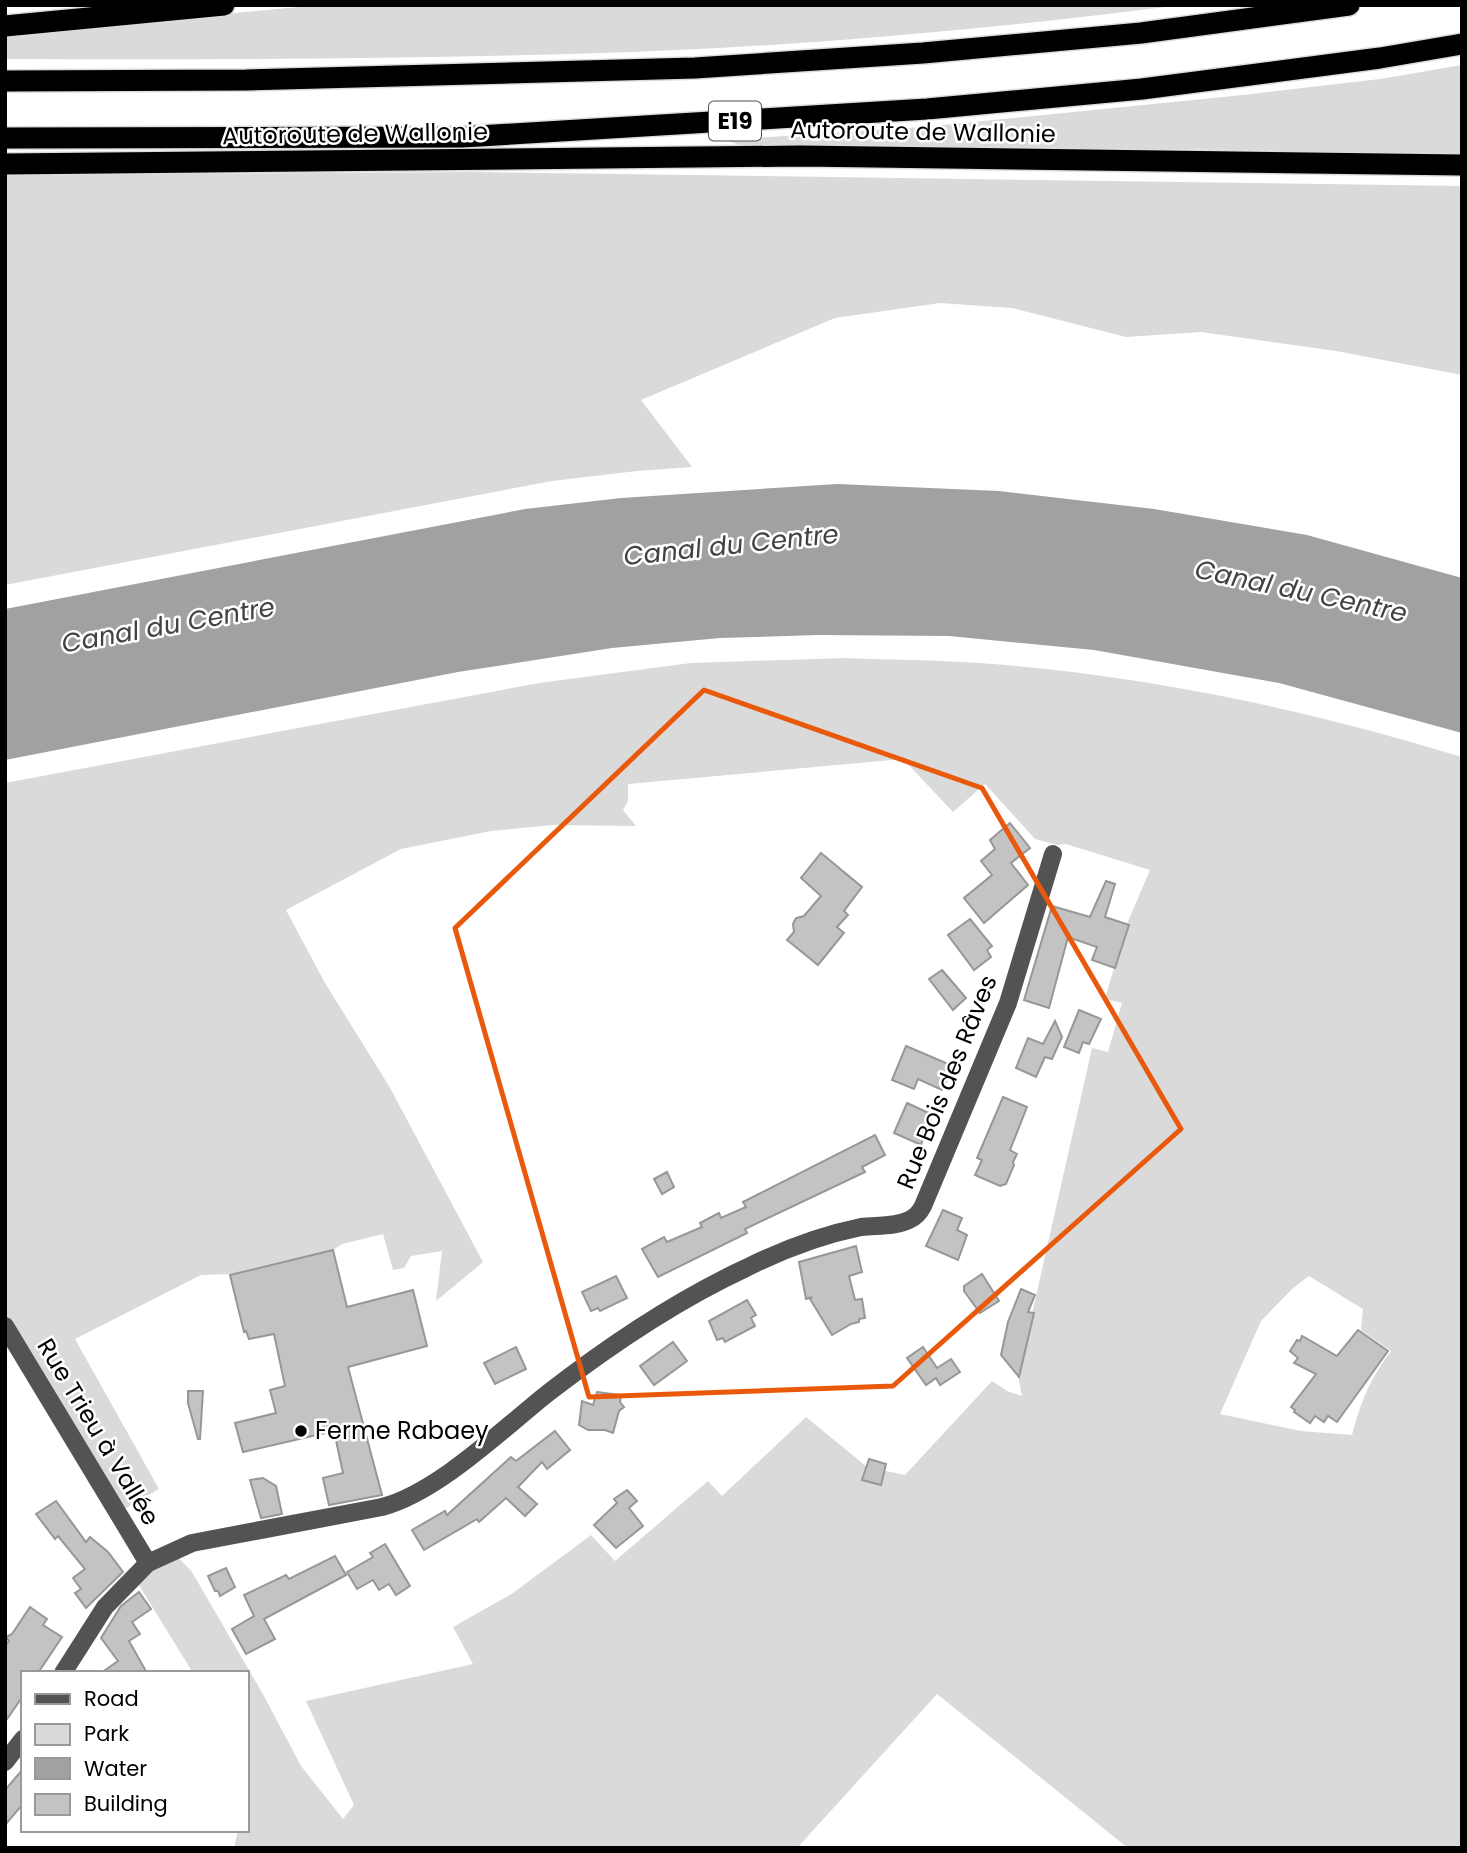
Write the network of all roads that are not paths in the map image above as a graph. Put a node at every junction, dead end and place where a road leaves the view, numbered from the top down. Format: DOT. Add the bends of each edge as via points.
graph roads {
  1 [pos="224,5"];
  2 [pos="1349,5"];
  3 [pos="5,26"];
  4 [pos="1462,44"];
  5 [pos="5,81"];
  6 [pos="5,138"];
  7 [pos="5,164"];
  8 [pos="1462,165"];
  9 [pos="1053,855"];
  10 [pos="5,1326"];
  11 [pos="148,1563"];
  12 [pos="64,1671"];
  13 [pos="21,1742"];
  14 [pos="5,1762"];
  1 -- 3 [label="highway"];
  2 -- 5 [label="highway, E19" via="1114,35 695,68 246,80"];
  4 -- 6 [label="highway, E19" via="1142,89 927,109 462,137"];
  7 -- 8 [label="highway, Autoroute de Wallonie" via="801,156"];
  9 -- 11 [label="street, Rue Bois des Râves" via="1008,1003 915,1217 849,1231 774,1255 658,1315 407,1499 191,1543"];
  10 -- 11 [label="street, Rue Trieu à Vallée"];
  11 -- 12 [label="street, Rue Bois des Râves" via="105,1608"];
  13 -- 14 [label="street"];
}
